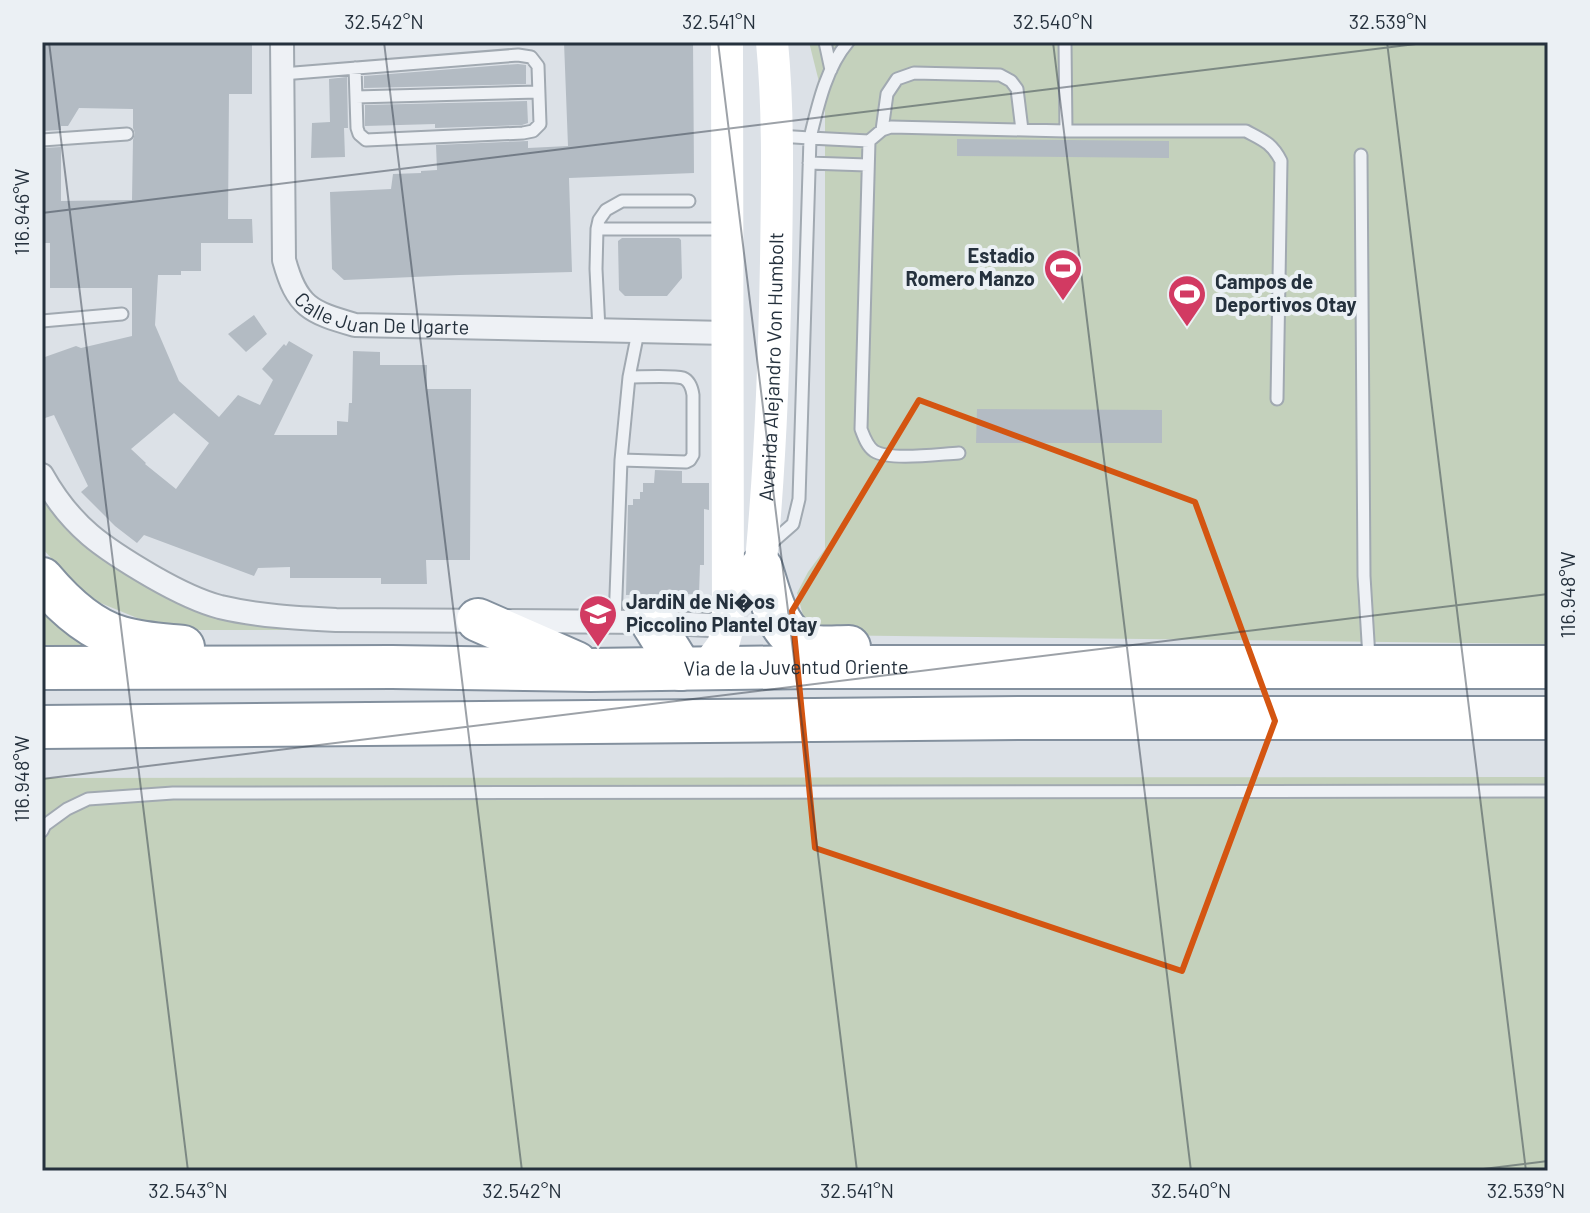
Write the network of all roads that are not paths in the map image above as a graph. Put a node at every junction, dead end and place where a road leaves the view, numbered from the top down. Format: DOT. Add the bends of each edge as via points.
graph roads {
  1 [pos="282,42"];
  2 [pos="727,42"];
  3 [pos="772,42"];
  4 [pos="825,42"];
  5 [pos="848,42"];
  6 [pos="1065,42"];
  7 [pos="355,68"];
  8 [pos="831,70"];
  9 [pos="282,74"];
  10 [pos="538,92"];
  11 [pos="356,97"];
  12 [pos="882,130"];
  13 [pos="1022,130"];
  14 [pos="1066,131"];
  15 [pos="127,134"];
  16 [pos="778,136"];
  17 [pos="810,138"];
  18 [pos="42,140"];
  19 [pos="869,141"];
  20 [pos="1361,155"];
  21 [pos="809,163"];
  22 [pos="867,165"];
  23 [pos="689,201"];
  24 [pos="597,229"];
  25 [pos="728,229"];
  26 [pos="122,314"];
  27 [pos="42,321"];
  28 [pos="599,330"];
  29 [pos="638,332"];
  30 [pos="727,333"];
  31 [pos="629,377"];
  32 [pos="1277,399"];
  33 [pos="959,453"];
  34 [pos="621,460"];
  35 [pos="42,475"];
  36 [pos="762,559"];
  37 [pos="42,579"];
  38 [pos="478,620"];
  39 [pos="633,622"];
  40 [pos="728,626"];
  41 [pos="1358,666"];
  42 [pos="392,667"];
  43 [pos="808,667"];
  44 [pos="1548,667"];
  45 [pos="42,668"];
  46 [pos="693,668"];
  47 [pos="591,670"];
  48 [pos="1548,718"];
  49 [pos="46,725"];
  50 [pos="1548,791"];
  51 [pos="42,831"];
  1 -- 9 [label="street, Calle Juan De Ugarte"];
  2 -- 25 [label="main road, Avenida Alejandro Von Humbolt"];
  3 -- 16 [label="main road, Avenida Alejandro Von Humbolt"];
  4 -- 8 [label="lane"];
  5 -- 8 [label="lane"];
  6 -- 14 [label="lane"];
  7 -- 9 [label="lane"];
  7 -- 10 [label="lane" via="518,55 531,57 538,66"];
  7 -- 11 [label="lane"];
  8 -- 17 [label="lane"];
  9 -- 28 [label="street, Calle Juan De Ugarte" via="284,260 302,302 326,317 355,325"];
  10 -- 11 [label="lane"];
  10 -- 11 [label="lane" via="540,124 533,131 366,140 357,128"];
  12 -- 13 [label="lane"];
  12 -- 13 [label="lane" via="887,94 897,79 914,73 1000,75 1017,89"];
  12 -- 19 [label="lane"];
  13 -- 14 [label="lane"];
  14 -- 32 [label="lane" via="1246,131 1275,149 1281,161"];
  15 -- 18 [label="lane"];
  16 -- 17 [label="lane"];
  16 -- 36 [label="main road, Avenida Alejandro Von Humbolt" via="774,361"];
  17 -- 19 [label="lane"];
  17 -- 21 [label="lane"];
  19 -- 22 [label="lane"];
  20 -- 41 [label="lane" via="1364,576"];
  21 -- 22 [label="lane"];
  21 -- 36 [label="lane" via="799,499 793,524"];
  22 -- 33 [label="lane" via="861,429 874,451 889,456"];
  23 -- 24 [label="lane" via="622,201 606,210"];
  24 -- 25 [label="lane"];
  24 -- 28 [label="lane"];
  25 -- 30 [label="main road, Avenida Alejandro Von Humbolt"];
  26 -- 27 [label="lane"];
  28 -- 29 [label="street, Calle Juan De Ugarte"];
  29 -- 30 [label="street, Calle Juan De Ugarte"];
  29 -- 31 [label="lane"];
  30 -- 40 [label="main road, Avenida Alejandro Von Humbolt"];
  31 -- 34 [label="lane"];
  31 -- 34 [label="lane" via="688,382 693,395 693,455 686,462"];
  34 -- 39 [label="lane"];
  35 -- 38 [label="street" via="92,539 170,586 219,607 290,618"];
  36 -- 41 [label="highway" via="781,623 793,639 811,646 1304,648"];
  36 -- 43 [label="main road, Avenida Alejandro Von Humbolt" via="759,619 767,639 780,654"];
  37 -- 42 [label="highway" via="77,615 121,638"];
  38 -- 39 [label="street"];
  38 -- 47 [label="highway"];
  39 -- 40 [label="street"];
  39 -- 46 [label="highway"];
  40 -- 46 [label="main road, Avenida Alejandro Von Humbolt" via="723,645"];
  41 -- 43 [label="highway, Via de la Juventud Oriente"];
  41 -- 44 [label="highway, Via de la Juventud Oriente"];
  42 -- 45 [label="highway, Via de la Juventud Oriente"];
  42 -- 47 [label="highway, Via de la Juventud Oriente"];
  43 -- 46 [label="highway, Via de la Juventud Oriente"];
  46 -- 47 [label="highway, Via de la Juventud Oriente"];
  48 -- 49 [label="highway"];
  50 -- 51 [label="lane" via="173,793 88,799"];
}
